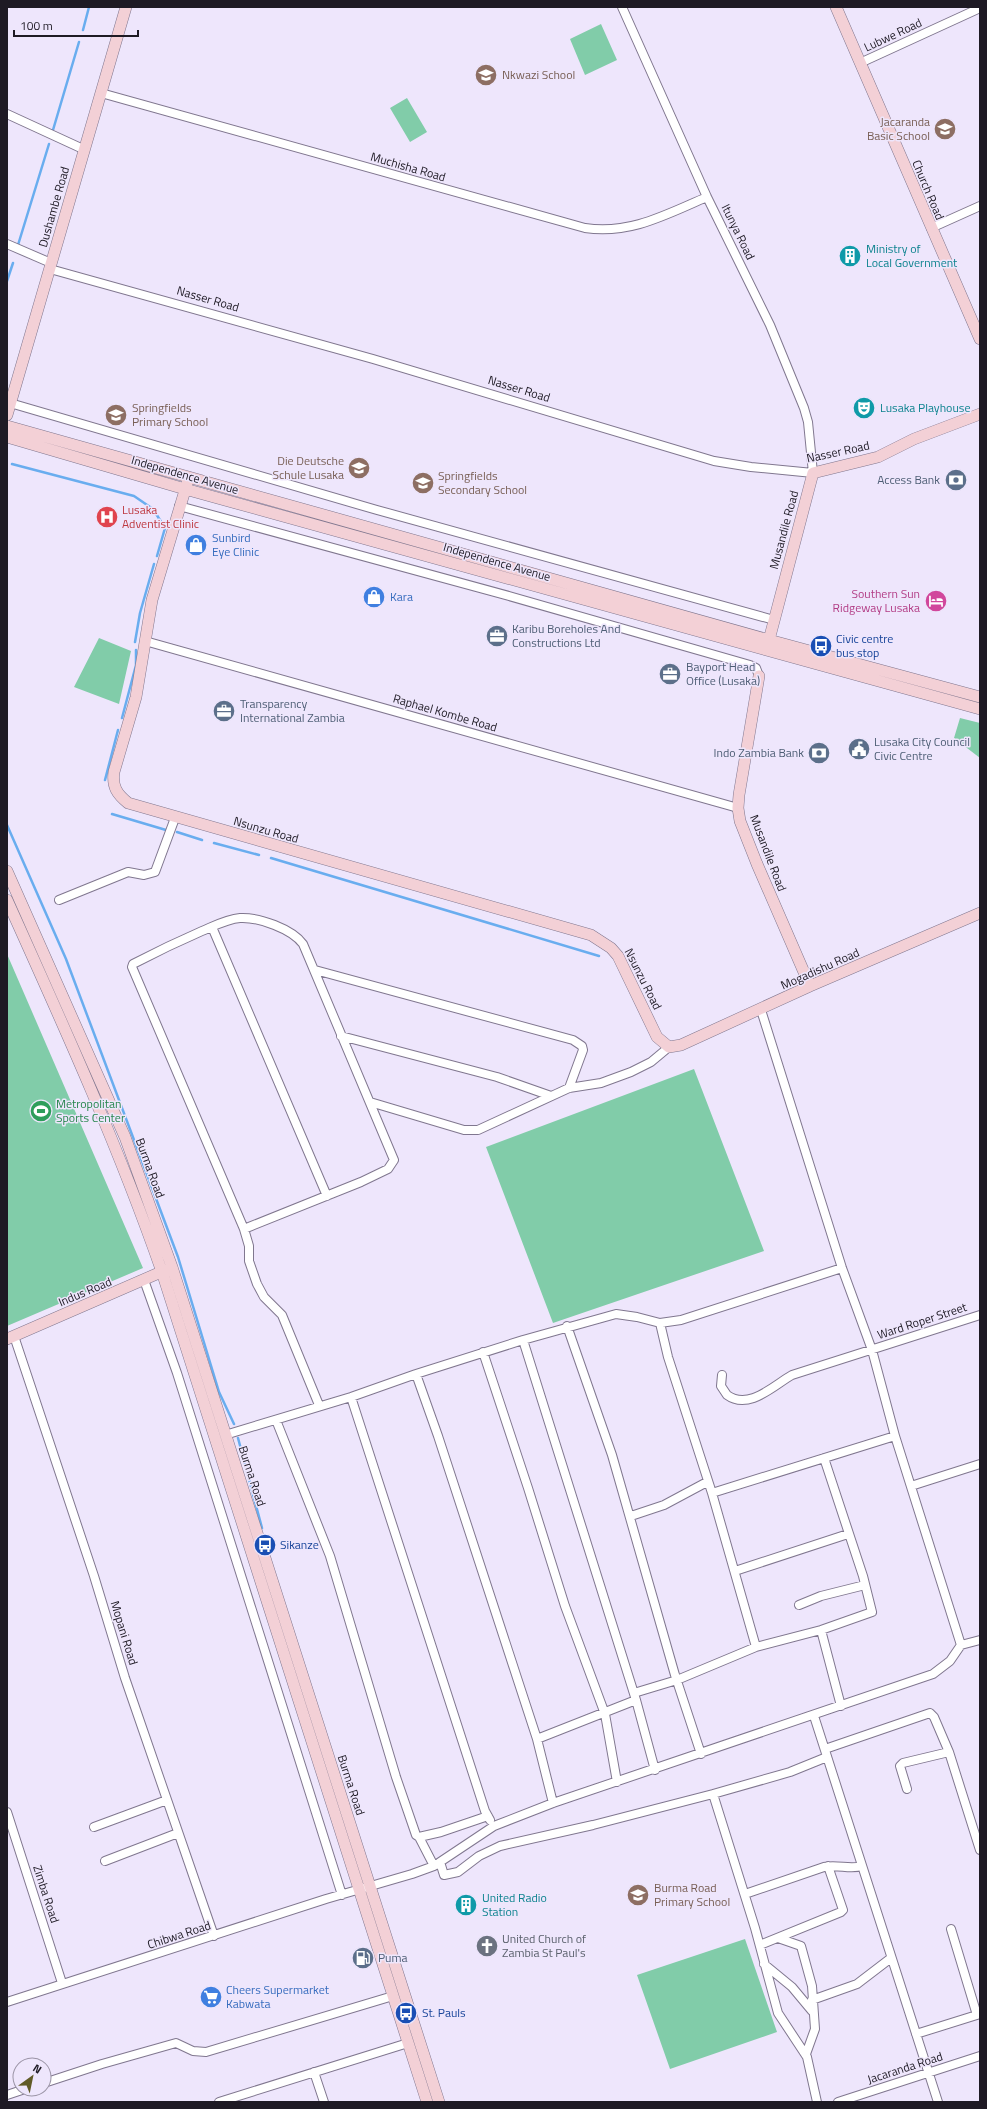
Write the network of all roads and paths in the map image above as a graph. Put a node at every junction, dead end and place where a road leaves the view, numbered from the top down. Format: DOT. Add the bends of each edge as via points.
graph roads {
  1 [pos="126,7"];
  2 [pos="622,7"];
  3 [pos="836,7"];
  4 [pos="980,8"];
  5 [pos="860,64"];
  6 [pos="101,93"];
  7 [pos="7,114"];
  8 [pos="84,149"];
  9 [pos="707,197"];
  10 [pos="980,206"];
  11 [pos="930,228"];
  12 [pos="7,244"];
  13 [pos="50,266"];
  14 [pos="980,339"];
  15 [pos="10,403"];
  16 [pos="980,414"];
  17 [pos="7,415"];
  18 [pos="7,426"];
  19 [pos="7,437"];
  20 [pos="813,473"];
  21 [pos="189,477"];
  22 [pos="185,489"];
  23 [pos="179,506"];
  24 [pos="774,620"];
  25 [pos="769,640"];
  26 [pos="145,641"];
  27 [pos="759,676"];
  28 [pos="980,696"];
  29 [pos="980,709"];
  30 [pos="738,808"];
  31 [pos="174,818"];
  32 [pos="7,871"];
  33 [pos="7,900"];
  34 [pos="59,900"];
  35 [pos="980,913"];
  36 [pos="212,927"];
  37 [pos="315,970"];
  38 [pos="810,986"];
  39 [pos="761,1010"];
  40 [pos="341,1036"];
  41 [pos="669,1047"];
  42 [pos="569,1088"];
  43 [pos="551,1096"];
  44 [pos="370,1102"];
  45 [pos="327,1196"];
  46 [pos="244,1229"];
  47 [pos="172,1267"];
  48 [pos="842,1268"];
  49 [pos="162,1272"];
  50 [pos="144,1280"];
  51 [pos="980,1315"];
  52 [pos="660,1323"];
  53 [pos="567,1326"];
  54 [pos="10,1338"];
  55 [pos="523,1340"];
  56 [pos="872,1350"];
  57 [pos="483,1352"];
  58 [pos="416,1374"];
  59 [pos="722,1375"];
  60 [pos="351,1397"];
  61 [pos="319,1406"];
  62 [pos="276,1420"];
  63 [pos="226,1435"];
  64 [pos="895,1436"];
  65 [pos="824,1458"];
  66 [pos="980,1464"];
  67 [pos="707,1482"];
  68 [pos="911,1486"];
  69 [pos="712,1493"];
  70 [pos="631,1516"];
  71 [pos="848,1534"];
  72 [pos="735,1571"];
  73 [pos="865,1585"];
  74 [pos="799,1605"];
  75 [pos="822,1630"];
  76 [pos="980,1640"];
  77 [pos="962,1645"];
  78 [pos="756,1647"];
  79 [pos="676,1680"];
  80 [pos="635,1697"];
  81 [pos="841,1706"];
  82 [pos="605,1714"];
  83 [pos="814,1716"];
  84 [pos="537,1739"];
  85 [pos="949,1752"];
  86 [pos="826,1753"];
  87 [pos="701,1754"];
  88 [pos="655,1770"];
  89 [pos="617,1782"];
  90 [pos="907,1789"];
  91 [pos="713,1794"];
  92 [pos="167,1800"];
  93 [pos="553,1803"];
  94 [pos="7,1812"];
  95 [pos="488,1816"];
  96 [pos="494,1826"];
  97 [pos="94,1827"];
  98 [pos="178,1833"];
  99 [pos="419,1837"];
  100 [pos="980,1850"];
  101 [pos="105,1861"];
  102 [pos="437,1864"];
  103 [pos="828,1866"];
  104 [pos="862,1866"];
  105 [pos="364,1888"];
  106 [pos="745,1894"];
  107 [pos="342,1895"];
  108 [pos="951,1929"];
  109 [pos="214,1936"];
  110 [pos="778,1938"];
  111 [pos="760,1945"];
  112 [pos="891,1958"];
  113 [pos="764,1964"];
  114 [pos="62,1983"];
  115 [pos="393,1996"];
  116 [pos="812,2000"];
  117 [pos="7,2002"];
  118 [pos="812,2011"];
  119 [pos="979,2014"];
  120 [pos="916,2034"];
  121 [pos="408,2043"];
  122 [pos="806,2054"];
  123 [pos="980,2056"];
  124 [pos="314,2072"];
  125 [pos="928,2073"];
  126 [pos="52,2080"];
  127 [pos="221,2102"];
  128 [pos="324,2102"];
  129 [pos="427,2102"];
  130 [pos="439,2102"];
  131 [pos="817,2102"];
  132 [pos="838,2102"];
  133 [pos="938,2102"];
  1 -- 6 [label="main road, Dushambe Road"];
  2 -- 9 [label="street, Itunya Road"];
  3 -- 5 [label="main road, Church Road"];
  4 -- 5 [label="street, Lubwe Road"];
  5 -- 11 [label="main road, Church Road"];
  6 -- 8 [label="main road, Dushambe Road"];
  6 -- 9 [label="street, Muchisha Road" via="585,228 609,231 638,226"];
  7 -- 8 [label="street"];
  8 -- 13 [label="main road, Dushambe Road"];
  9 -- 20 [label="street, Itunya Road" via="770,325 804,408 808,422"];
  10 -- 11 [label="street"];
  11 -- 14 [label="main road, Church Road"];
  12 -- 13 [label="street, Nasser Road"];
  13 -- 15 [label="main road, Dushambe Road"];
  13 -- 20 [label="street, Nasser Road" via="714,461"];
  15 -- 17 [label="main road, Dushambe Road"];
  15 -- 24 [label="street" via="377,510"];
  16 -- 20 [label="main road, Nasser Road" via="914,439 878,457"];
  18 -- 21 [label="main road, Independence Avenue"];
  19 -- 22 [label="main road, Independence Avenue"];
  20 -- 24 [label="main road, Musandile Road"];
  21 -- 22 [label="main road, Nsunzu Road"];
  21 -- 25 [label="main road, Independence Avenue"];
  22 -- 23 [label="main road, Nsunzu Road"];
  22 -- 29 [label="main road, Independence Avenue"];
  23 -- 26 [label="main road, Nsunzu Road" via="152,600"];
  23 -- 27 [label="street" via="750,665 756,668"];
  24 -- 25 [label="main road, Musandile Road"];
  25 -- 28 [label="main road, Independence Avenue"];
  26 -- 30 [label="street, Raphael Kombe Road"];
  26 -- 31 [label="main road, Nsunzu Road" via="136,696 114,772 114,785 120,797 128,803"];
  27 -- 30 [label="main road, Musandile Road"];
  30 -- 38 [label="main road, Musandile Road" via="740,821 757,864"];
  31 -- 34 [label="street" via="155,872 144,875 128,872"];
  31 -- 41 [label="main road, Nsunzu Road" via="591,935 611,948 618,956 657,1037"];
  32 -- 47 [label="main road, Burma Road" via="124,1137"];
  33 -- 49 [label="main road, Burma Road" via="101,1114 138,1204"];
  35 -- 38 [label="main road, Mogadishu Road"];
  36 -- 37 [label="street" via="240,918 289,931 303,944"];
  36 -- 45 [label="street"];
  36 -- 46 [label="street" via="165,947 133,964 132,967"];
  37 -- 40 [label="street"];
  37 -- 42 [label="street" via="573,1040 579,1043 583,1050"];
  38 -- 39 [label="main road, Mogadishu Road"];
  39 -- 41 [label="main road, Mogadishu Road" via="681,1045"];
  39 -- 48 [label="street"];
  40 -- 43 [label="street" via="497,1077"];
  40 -- 44 [label="street"];
  41 -- 42 [label="street" via="651,1062 624,1075 601,1083"];
  42 -- 43 [label="street"];
  43 -- 44 [label="street" via="486,1127 470,1131"];
  44 -- 45 [label="street" via="394,1163 388,1169"];
  45 -- 46 [label="street"];
  46 -- 61 [label="street" via="249,1246 249,1261 257,1284 264,1297 282,1315"];
  47 -- 49 [label="main road, Indus Road"];
  47 -- 63 [label="main road, Burma Road"];
  48 -- 52 [label="street" via="695,1316"];
  48 -- 56 [label="street"];
  49 -- 50 [label="main road, Indus Road"];
  49 -- 105 [label="main road, Burma Road"];
  50 -- 54 [label="main road, Indus Road"];
  50 -- 107 [label="street" via="177,1373"];
  51 -- 56 [label="street, Ward Roper Street"];
  52 -- 53 [label="street" via="637,1316 616,1314"];
  52 -- 67 [label="street"];
  53 -- 55 [label="street"];
  53 -- 70 [label="street"];
  54 -- 92 [label="street, Mopani Road" via="92,1568 125,1678"];
  55 -- 57 [label="street"];
  55 -- 80 [label="street"];
  56 -- 59 [label="street, Ward Roper Street" via="792,1376 752,1398 737,1399 727,1395 721,1386"];
  56 -- 64 [label="street"];
  57 -- 58 [label="street"];
  57 -- 82 [label="street" via="565,1606"];
  58 -- 60 [label="street"];
  58 -- 84 [label="street" via="441,1443"];
  60 -- 61 [label="street"];
  60 -- 95 [label="street"];
  61 -- 62 [label="street"];
  62 -- 63 [label="street"];
  62 -- 99 [label="street" via="330,1556 396,1777 416,1835"];
  63 -- 105 [label="main road, Burma Road"];
  64 -- 65 [label="street"];
  64 -- 68 [label="street"];
  65 -- 69 [label="street"];
  65 -- 71 [label="street"];
  66 -- 68 [label="street"];
  67 -- 69 [label="street"];
  67 -- 70 [label="street" via="664,1505"];
  68 -- 77 [label="street"];
  69 -- 72 [label="street"];
  70 -- 79 [label="street" via="636,1542"];
  71 -- 72 [label="street"];
  71 -- 73 [label="street"];
  72 -- 78 [label="street"];
  73 -- 74 [label="street" via="821,1596"];
  73 -- 75 [label="street" via="872,1612"];
  75 -- 78 [label="street"];
  75 -- 81 [label="street"];
  76 -- 77 [label="street"];
  77 -- 81 [label="street, Chibwa Road" via="950,1661 933,1674"];
  78 -- 79 [label="street"];
  79 -- 80 [label="street"];
  79 -- 87 [label="street"];
  80 -- 82 [label="street"];
  80 -- 88 [label="street"];
  81 -- 83 [label="street, Chibwa Road"];
  82 -- 84 [label="street"];
  82 -- 89 [label="street"];
  83 -- 86 [label="street"];
  83 -- 87 [label="street, Chibwa Road"];
  84 -- 93 [label="street"];
  85 -- 86 [label="street" via="930,1713"];
  85 -- 90 [label="street" via="903,1763 900,1766"];
  85 -- 100 [label="street"];
  86 -- 91 [label="street" via="790,1772"];
  86 -- 104 [label="street"];
  87 -- 88 [label="street, Chibwa Road"];
  88 -- 89 [label="street, Chibwa Road"];
  89 -- 93 [label="street, Chibwa Road"];
  91 -- 102 [label="street" via="500,1846 479,1856 458,1872 444,1875"];
  91 -- 106 [label="street"];
  92 -- 97 [label="street"];
  92 -- 98 [label="street, Mopani Road"];
  93 -- 96 [label="street, Chibwa Road"];
  94 -- 114 [label="street, Zimba Road"];
  95 -- 96 [label="street"];
  95 -- 99 [label="street"];
  96 -- 102 [label="street, Chibwa Road"];
  98 -- 101 [label="street"];
  98 -- 109 [label="street, Mopani Road"];
  99 -- 102 [label="street"];
  102 -- 105 [label="street, Chibwa Road"];
  103 -- 104 [label="street"];
  103 -- 106 [label="street"];
  103 -- 110 [label="street" via="842,1912"];
  104 -- 112 [label="street"];
  105 -- 107 [label="street, Chibwa Road"];
  105 -- 115 [label="main road, Burma Road"];
  105 -- 130 [label="main road, Burma Road"];
  106 -- 111 [label="street"];
  107 -- 109 [label="street, Chibwa Road"];
  108 -- 119 [label="street"];
  109 -- 114 [label="street, Chibwa Road"];
  110 -- 111 [label="street"];
  110 -- 116 [label="street" via="796,1943 803,1949 812,1986"];
  111 -- 113 [label="street"];
  112 -- 116 [label="street" via="857,1984"];
  112 -- 120 [label="street"];
  113 -- 118 [label="street" via="792,1986"];
  113 -- 122 [label="street" via="778,2013"];
  114 -- 117 [label="street, Chibwa Road"];
  115 -- 121 [label="main road, Burma Road"];
  115 -- 126 [label="street" via="206,2052 193,2051 176,2043"];
  116 -- 118 [label="street"];
  118 -- 122 [label="street" via="814,2032"];
  119 -- 120 [label="street"];
  120 -- 125 [label="street"];
  121 -- 124 [label="street"];
  121 -- 129 [label="main road, Burma Road"];
  122 -- 131 [label="street"];
  123 -- 125 [label="street, Jacaranda Road"];
  124 -- 127 [label="street"];
  124 -- 128 [label="street"];
  125 -- 132 [label="street, Jacaranda Road"];
  125 -- 133 [label="street"];
}
